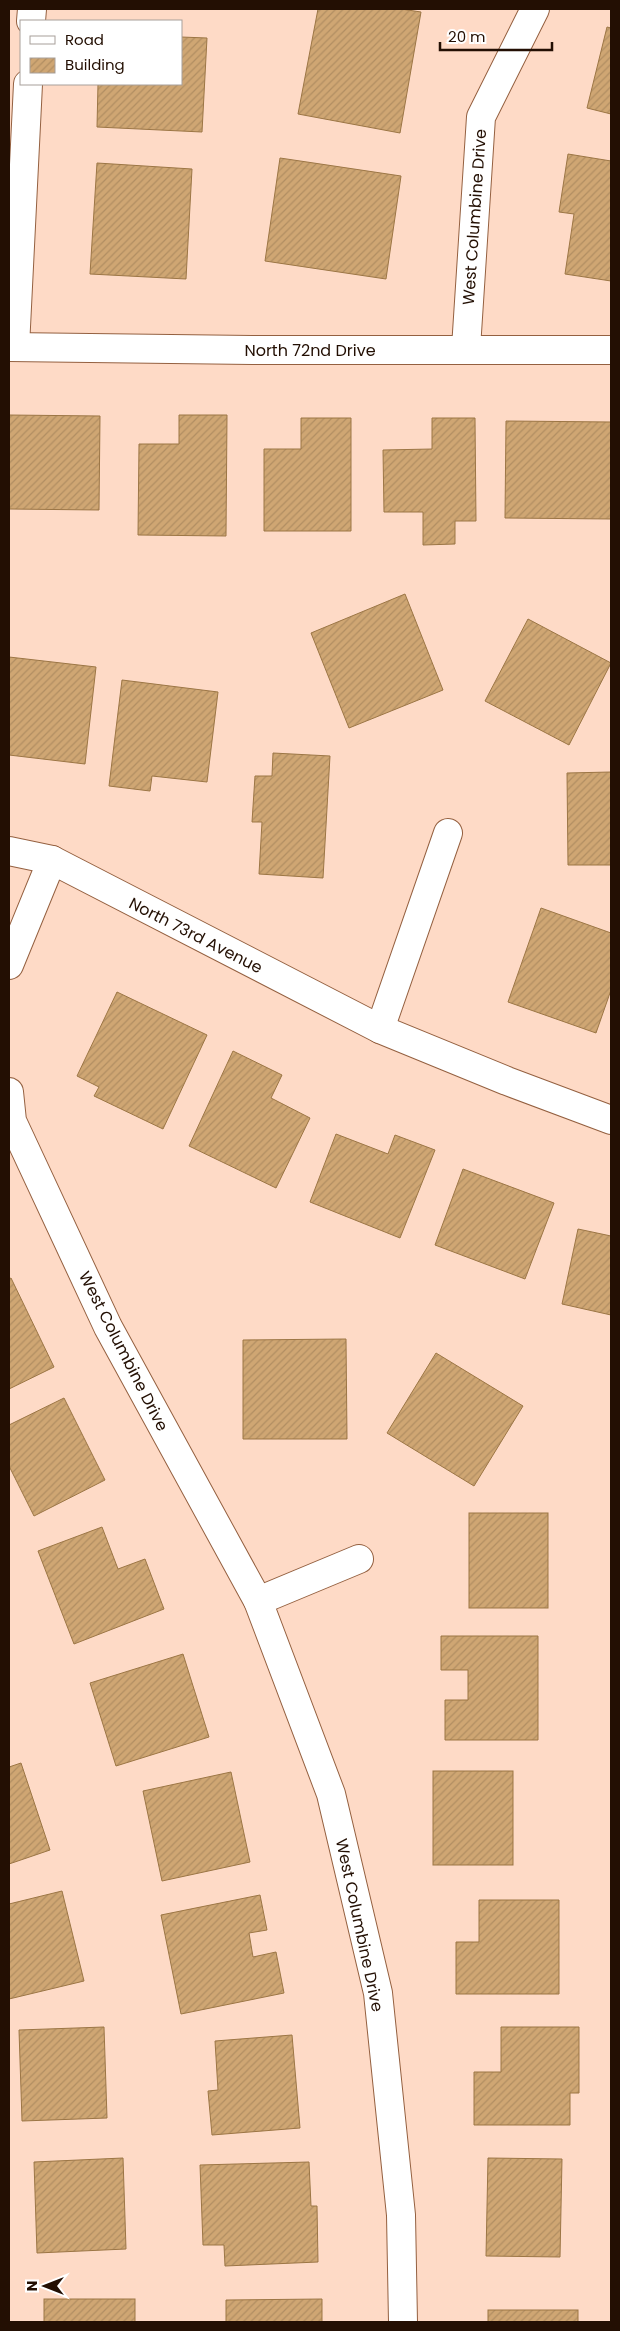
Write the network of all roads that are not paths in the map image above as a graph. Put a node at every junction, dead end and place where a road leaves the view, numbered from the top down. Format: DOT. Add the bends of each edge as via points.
graph roads {
  1 [pos="535,9"];
  2 [pos="28,85"];
  3 [pos="12,347"];
  4 [pos="466,348"];
  5 [pos="611,350"];
  6 [pos="448,833"];
  7 [pos="9,851"];
  8 [pos="52,860"];
  9 [pos="9,965"];
  10 [pos="380,1029"];
  11 [pos="9,1092"];
  12 [pos="611,1120"];
  13 [pos="359,1559"];
  14 [pos="258,1601"];
  15 [pos="402,2322"];
  1 -- 4 [label="street, West Columbine Drive" via="481,117"];
  2 -- 3 [label="street"];
  3 -- 4 [label="street, North 72nd Drive"];
  4 -- 5 [label="street, North 72nd Drive"];
  6 -- 10 [label="street"];
  7 -- 8 [label="street, North 73rd Avenue"];
  8 -- 9 [label="street"];
  8 -- 10 [label="street, North 73rd Avenue"];
  10 -- 12 [label="street, North 73rd Avenue" via="507,1082"];
  11 -- 14 [label="street, West Columbine Drive" via="12,1121 108,1327"];
  13 -- 14 [label="street"];
  14 -- 15 [label="street, West Columbine Drive" via="331,1794 378,1993 401,2215"];
}
